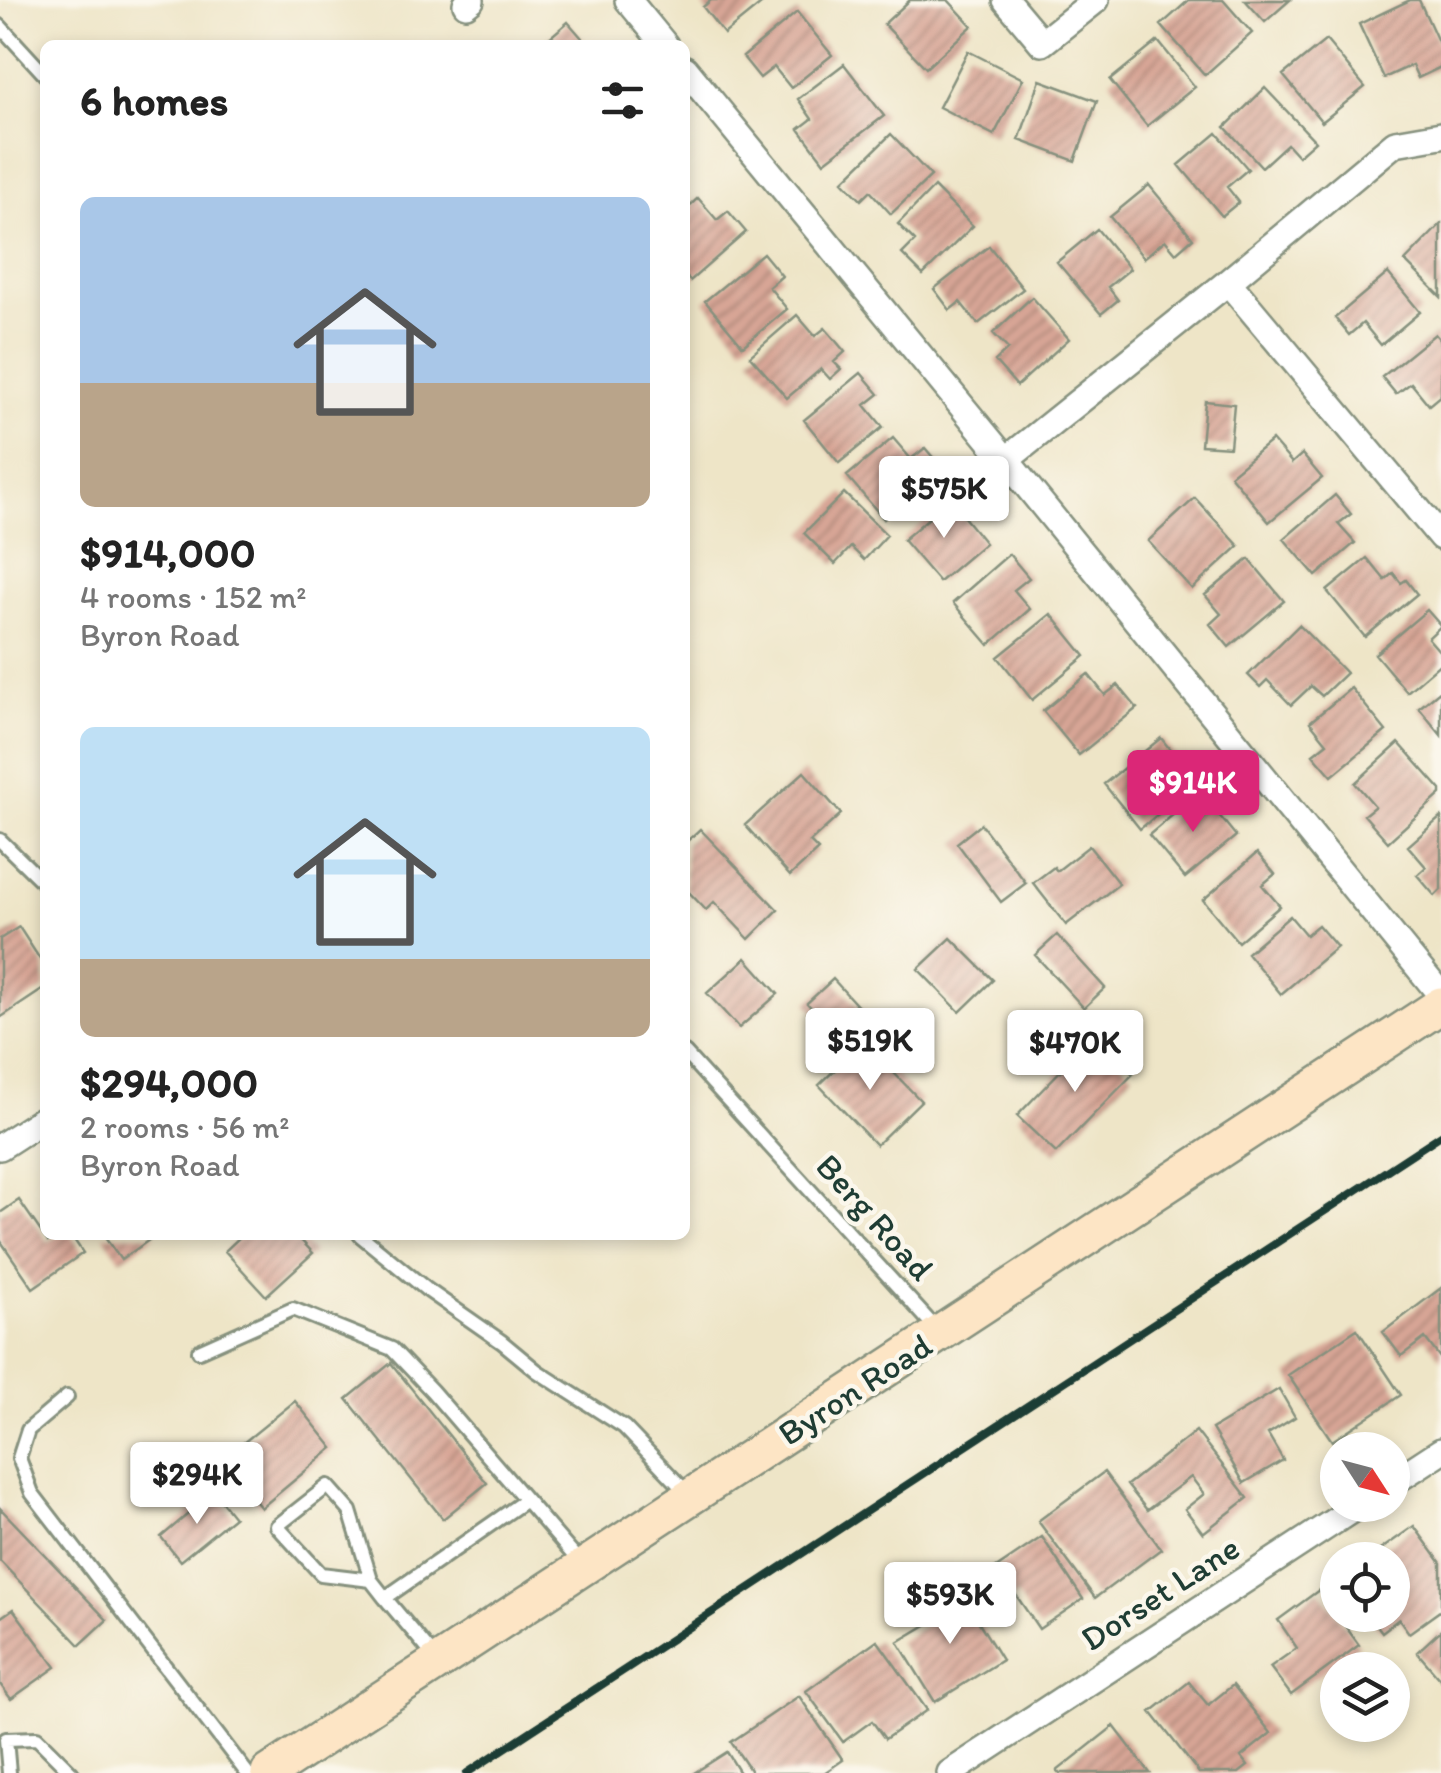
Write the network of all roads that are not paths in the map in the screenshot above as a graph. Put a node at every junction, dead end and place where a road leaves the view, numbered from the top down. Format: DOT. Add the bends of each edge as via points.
graph roads {
  1 [pos="628,0"];
  2 [pos="1006,0"];
  3 [pos="1096,0"];
  4 [pos="0,26"];
  5 [pos="661,40"];
  6 [pos="40,70"];
  7 [pos="690,75"];
  8 [pos="1441,135"];
  9 [pos="1228,282"];
  10 [pos="1006,460"];
  11 [pos="1441,537"];
  12 [pos="0,840"];
  13 [pos="40,879"];
  14 [pos="1441,995"];
  15 [pos="1441,1005"];
  16 [pos="690,1058"];
  17 [pos="40,1121"];
  18 [pos="0,1148"];
  19 [pos="366,1240"];
  20 [pos="940,1333"];
  21 [pos="199,1351"];
  22 [pos="66,1397"];
  23 [pos="1441,1451"];
  24 [pos="1410,1471"];
  25 [pos="690,1497"];
  26 [pos="526,1500"];
  27 [pos="1333,1522"];
  28 [pos="583,1567"];
  29 [pos="370,1580"];
  30 [pos="385,1598"];
  31 [pos="438,1662"];
  32 [pos="3,1736"];
  33 [pos="955,1772"];
  34 [pos="9,1773"];
  35 [pos="72,1773"];
  36 [pos="247,1773"];
  37 [pos="269,1773"];
  1 -- 5 [label="street"];
  2 -- 3 [label="street" via="1042,44"];
  4 -- 6 [label="lane"];
  7 -- 10 [label="street"];
  8 -- 9 [label="street" via="1395,143"];
  9 -- 10 [label="street"];
  9 -- 11 [label="street"];
  10 -- 14 [label="street"];
  12 -- 13 [label="lane"];
  15 -- 20 [label="main road, Byron Road"];
  16 -- 20 [label="lane, Berg Road"];
  17 -- 18 [label="street"];
  19 -- 25 [label="lane" via="537,1371 624,1427"];
  20 -- 25 [label="main road, Byron Road"];
  21 -- 26 [label="lane" via="292,1309 392,1349"];
  22 -- 36 [label="lane" via="28,1430 18,1458 32,1493"];
  23 -- 24 [label="street"];
  25 -- 28 [label="main road, Byron Road"];
  26 -- 28 [label="lane"];
  26 -- 30 [label="lane"];
  27 -- 33 [label="street, Dorset Lane"];
  28 -- 31 [label="main road, Byron Road"];
  29 -- 29 [label="lane" via="350,1511 328,1486 276,1526 321,1574"];
  29 -- 30 [label="lane"];
  30 -- 31 [label="lane"];
  31 -- 37 [label="main road, Byron Road"];
  32 -- 34 [label="lane"];
  32 -- 35 [label="lane" via="37,1738"];
}
